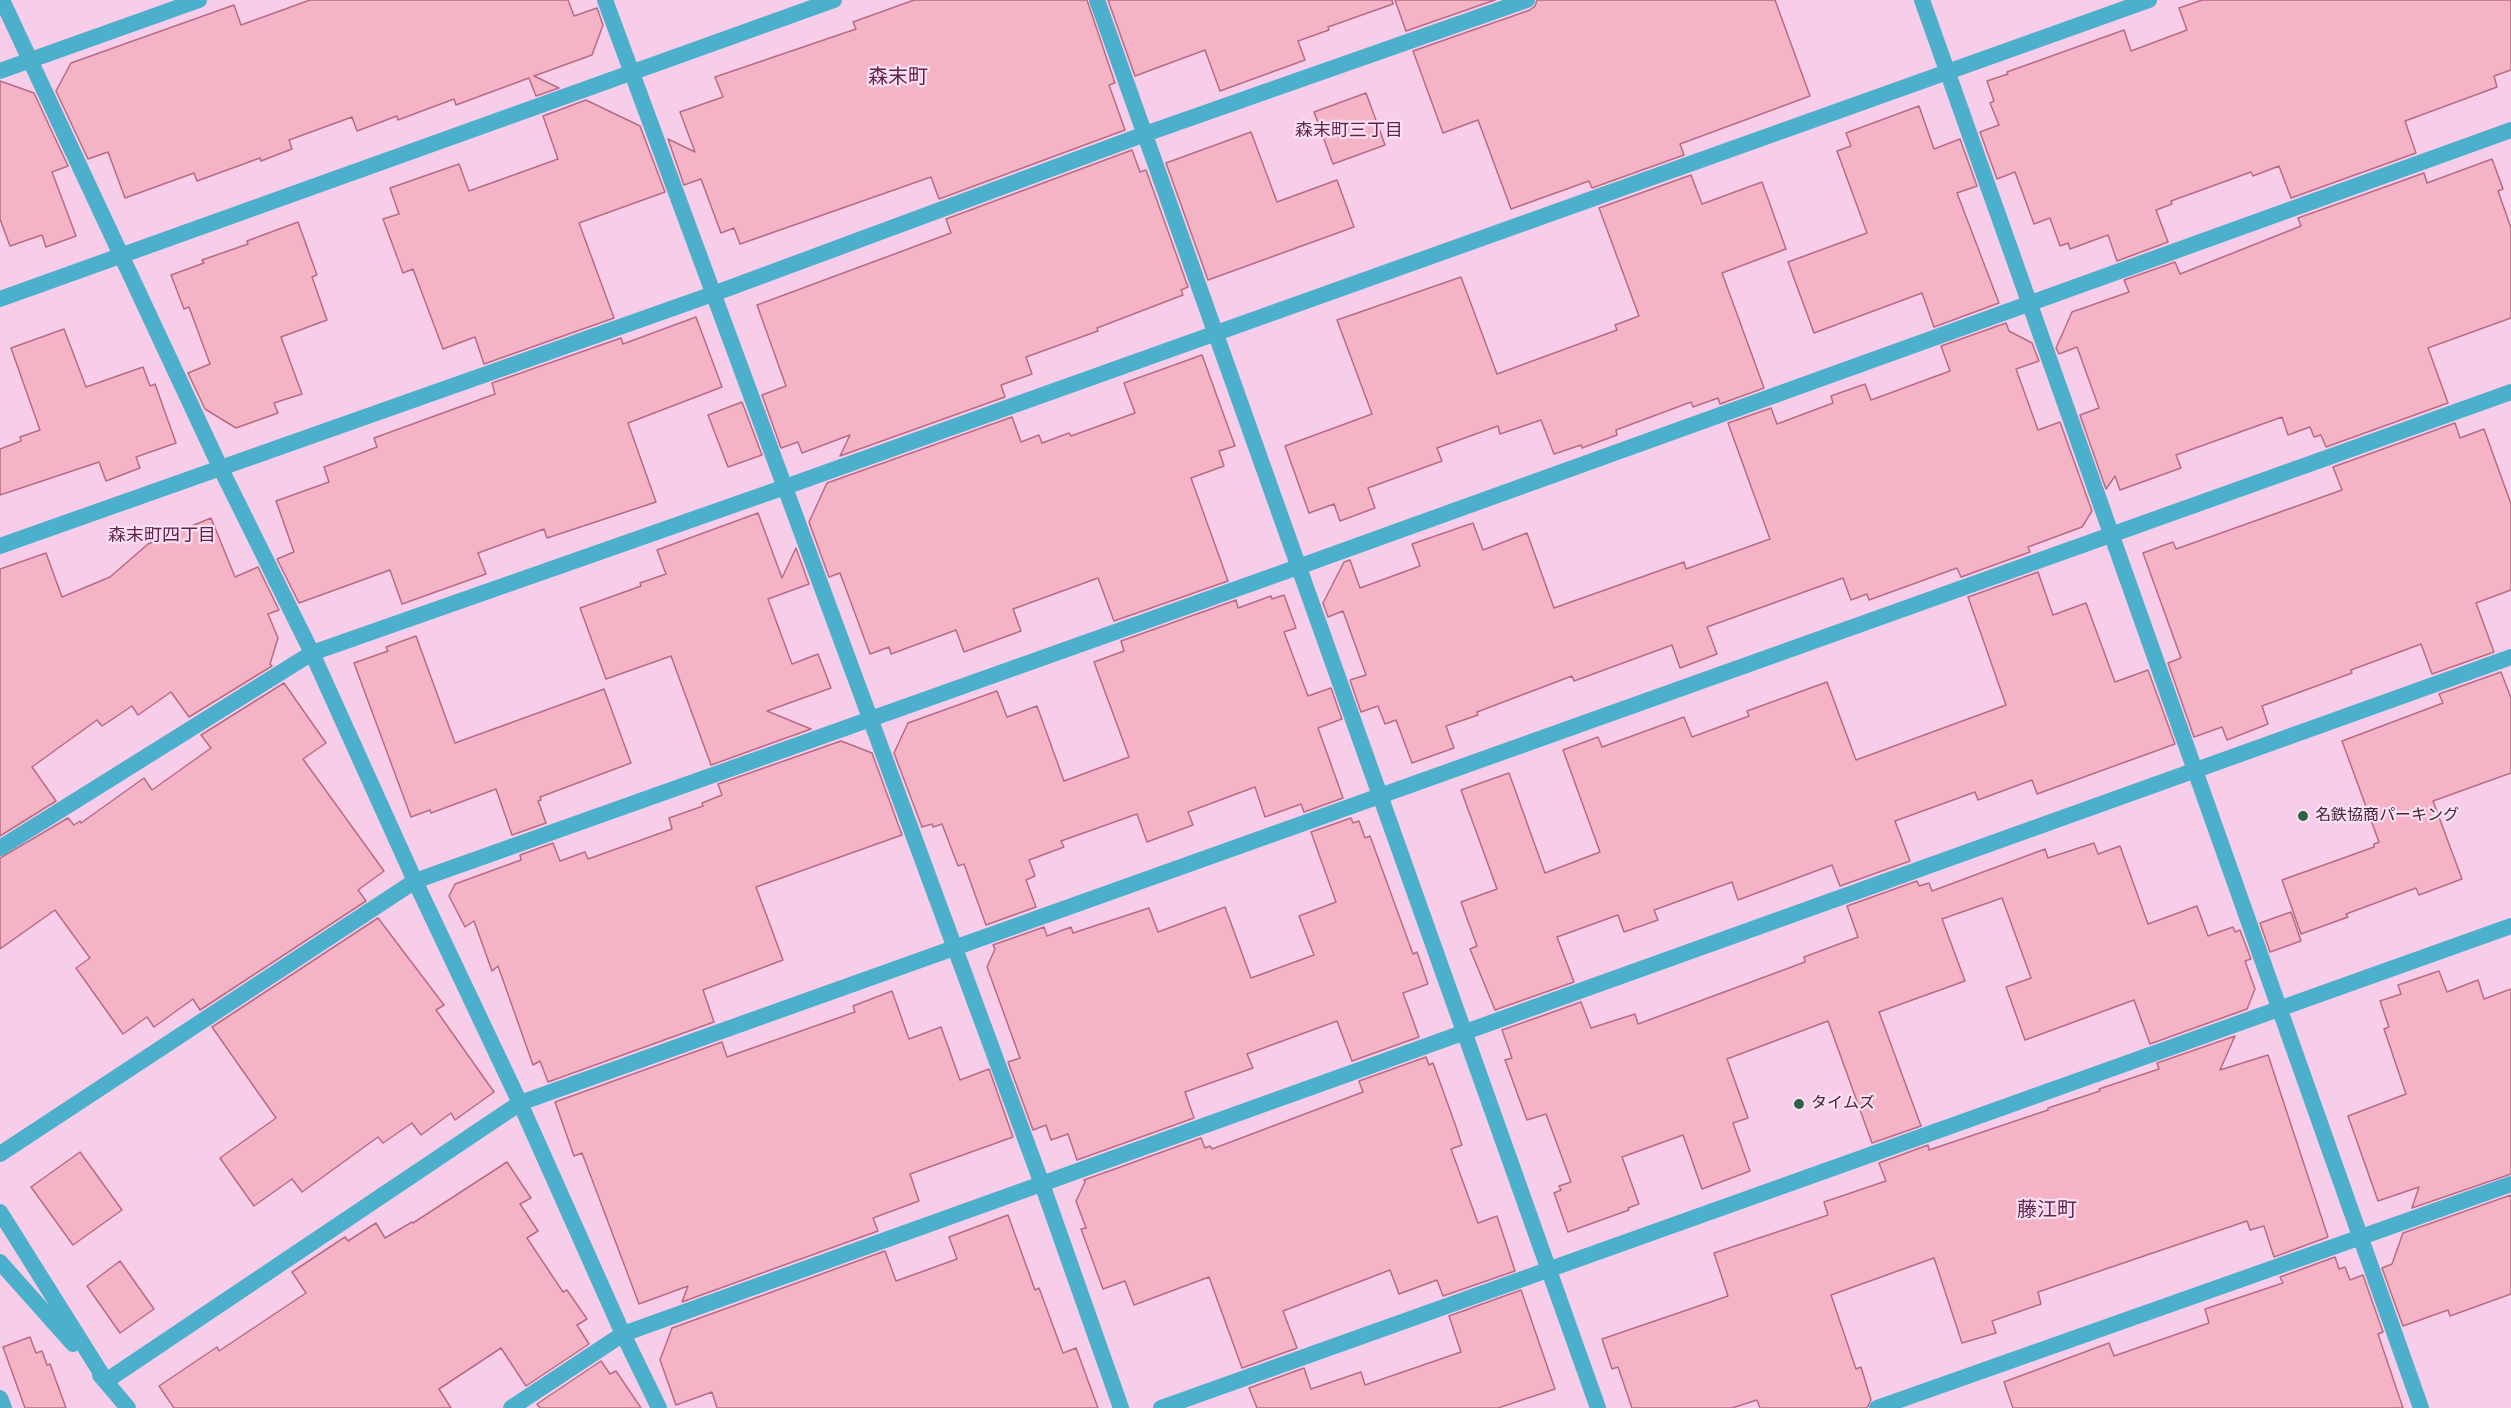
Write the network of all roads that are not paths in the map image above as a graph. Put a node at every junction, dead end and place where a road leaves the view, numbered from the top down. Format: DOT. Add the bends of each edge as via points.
graph roads {
  1 [pos="2,0"];
  2 [pos="199,0"];
  3 [pos="605,0"];
  4 [pos="834,0"];
  5 [pos="1097,0"];
  6 [pos="1527,0"];
  7 [pos="1922,0"];
  8 [pos="2149,0"];
  9 [pos="31,60"];
  10 [pos="0,71"];
  11 [pos="1947,71"];
  12 [pos="632,72"];
  13 [pos="2511,130"];
  14 [pos="1145,135"];
  15 [pos="121,255"];
  16 [pos="713,294"];
  17 [pos="0,299"];
  18 [pos="2030,304"];
  19 [pos="1215,332"];
  20 [pos="2511,392"];
  21 [pos="220,467"];
  22 [pos="785,487"];
  23 [pos="2112,535"];
  24 [pos="0,546"];
  25 [pos="1298,567"];
  26 [pos="312,653"];
  27 [pos="2511,657"];
  28 [pos="870,718"];
  29 [pos="2195,770"];
  30 [pos="1380,795"];
  31 [pos="0,848"];
  32 [pos="415,881"];
  33 [pos="2511,926"];
  34 [pos="956,948"];
  35 [pos="2279,1008"];
  36 [pos="1464,1033"];
  37 [pos="520,1103"];
  38 [pos="0,1154"];
  39 [pos="1042,1184"];
  40 [pos="2511,1184"];
  41 [pos="0,1212"];
  42 [pos="2361,1237"];
  43 [pos="0,1262"];
  44 [pos="1549,1269"];
  45 [pos="623,1334"];
  46 [pos="106,1381"];
  47 [pos="0,1398"];
  48 [pos="4,1408"];
  49 [pos="128,1408"];
  50 [pos="512,1408"];
  51 [pos="659,1408"];
  52 [pos="1121,1408"];
  53 [pos="1161,1408"];
  54 [pos="1598,1408"];
  55 [pos="1877,1408"];
  56 [pos="2421,1408"];
  1 -- 9 [label="street"];
  2 -- 9 [label="street"];
  3 -- 12 [label="street"];
  4 -- 12 [label="street"];
  5 -- 14 [label="street"];
  6 -- 14 [label="street"];
  7 -- 11 [label="street"];
  8 -- 11 [label="street"];
  9 -- 10 [label="street"];
  9 -- 15 [label="street"];
  11 -- 18 [label="street"];
  11 -- 19 [label="street"];
  12 -- 15 [label="street"];
  12 -- 16 [label="street"];
  13 -- 18 [label="street"];
  14 -- 16 [label="street"];
  14 -- 19 [label="street"];
  15 -- 17 [label="street"];
  15 -- 21 [label="street"];
  16 -- 21 [label="street"];
  16 -- 22 [label="street"];
  18 -- 23 [label="street"];
  18 -- 25 [label="street"];
  19 -- 22 [label="street"];
  19 -- 25 [label="street"];
  20 -- 23 [label="street"];
  21 -- 24 [label="street"];
  21 -- 26 [label="street"];
  22 -- 26 [label="street"];
  22 -- 28 [label="street"];
  23 -- 29 [label="street"];
  23 -- 30 [label="street"];
  25 -- 28 [label="street"];
  25 -- 30 [label="street"];
  26 -- 31 [label="street"];
  26 -- 32 [label="street"];
  27 -- 29 [label="street"];
  28 -- 32 [label="street"];
  28 -- 34 [label="street"];
  29 -- 35 [label="street"];
  29 -- 36 [label="street"];
  30 -- 34 [label="street"];
  30 -- 36 [label="street"];
  32 -- 37 [label="street"];
  32 -- 38 [label="street"];
  33 -- 35 [label="street"];
  34 -- 37 [label="street"];
  34 -- 39 [label="street"];
  35 -- 42 [label="street"];
  35 -- 44 [label="street"];
  36 -- 39 [label="street"];
  36 -- 44 [label="street"];
  37 -- 45 [label="street"];
  37 -- 46 [label="street"];
  39 -- 45 [label="street"];
  39 -- 52 [label="street"];
  40 -- 42 [label="street"];
  41 -- 46 [label="street"];
  42 -- 55 [label="street"];
  42 -- 56 [label="street"];
  43 -- 46 [label="street"];
  44 -- 53 [label="street"];
  44 -- 54 [label="street"];
  45 -- 50 [label="street"];
  45 -- 51 [label="street"];
  46 -- 49 [label="street"];
  47 -- 48 [label="street"];
}
